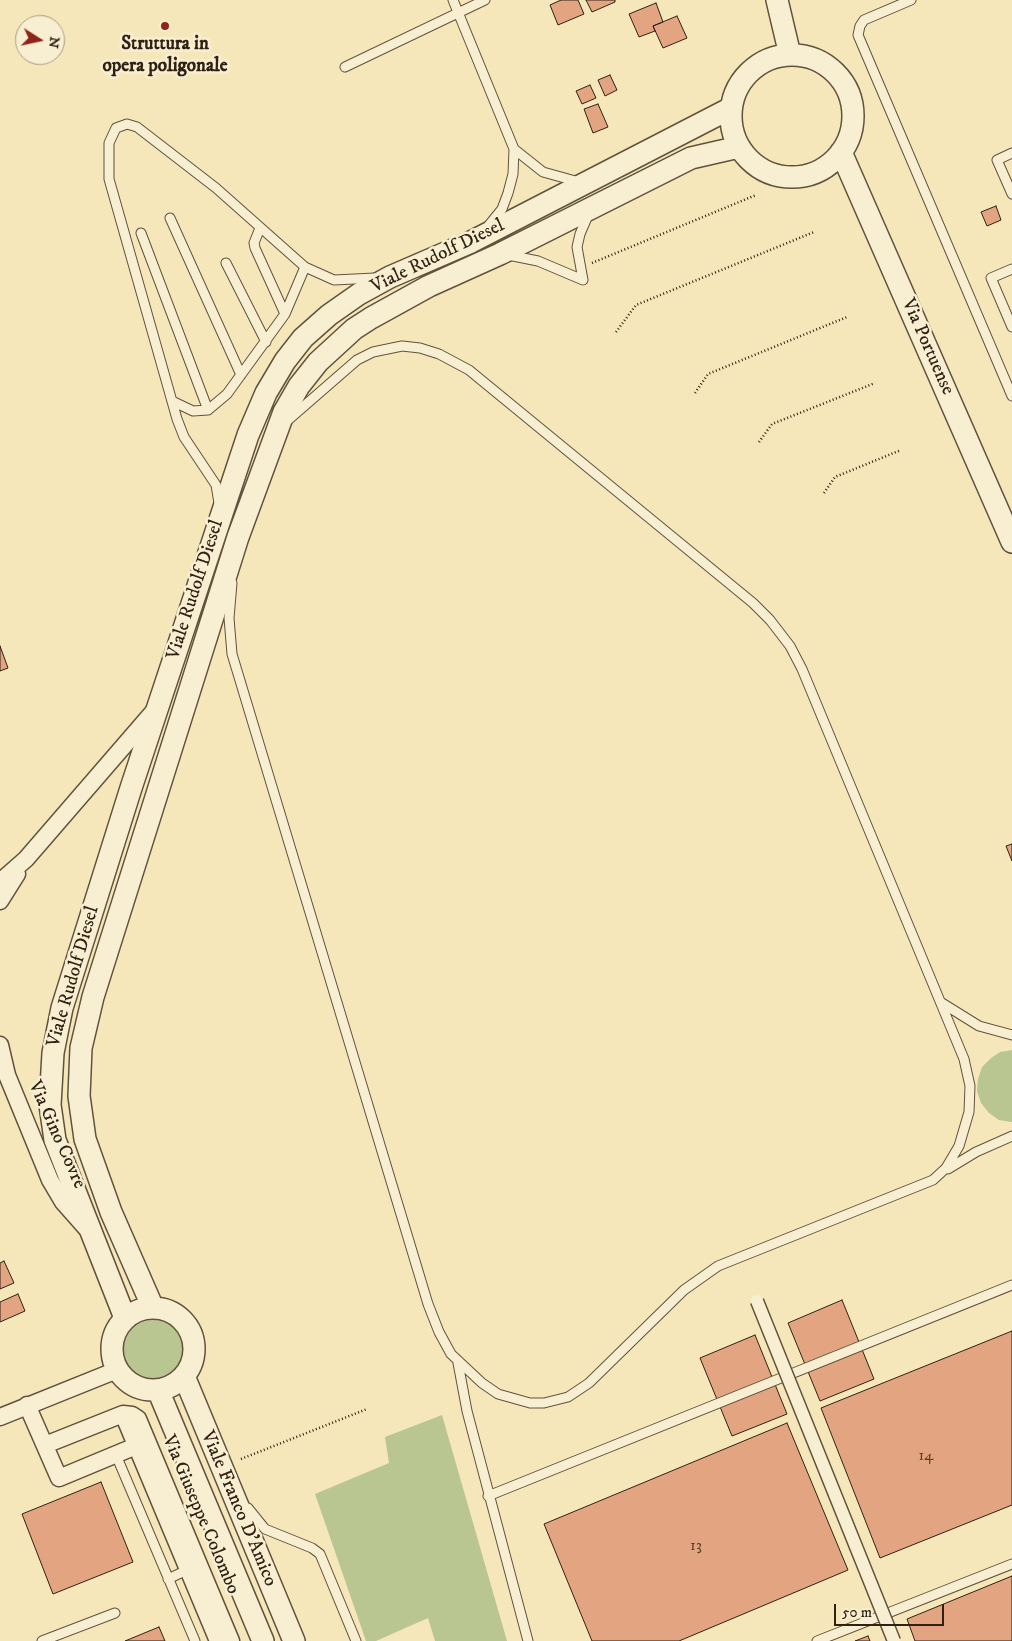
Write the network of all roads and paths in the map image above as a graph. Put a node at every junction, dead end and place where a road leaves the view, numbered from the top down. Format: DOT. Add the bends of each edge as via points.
graph roads {
  1 [pos="453,0"];
  2 [pos="485,0"];
  3 [pos="777,0"];
  4 [pos="911,0"];
  5 [pos="458,12"];
  6 [pos="790,55"];
  7 [pos="345,66"];
  8 [pos="731,108"];
  9 [pos="739,147"];
  10 [pos="514,149"];
  11 [pos="841,152"];
  12 [pos="1012,154"];
  13 [pos="621,166"];
  14 [pos="1012,194"];
  15 [pos="756,195"];
  16 [pos="592,208"];
  17 [pos="170,218"];
  18 [pos="260,228"];
  19 [pos="814,232"];
  20 [pos="141,233"];
  21 [pos="471,242"];
  22 [pos="500,254"];
  23 [pos="226,263"];
  24 [pos="305,267"];
  25 [pos="580,268"];
  26 [pos="1012,269"];
  27 [pos="390,277"];
  28 [pos="1009,311"];
  29 [pos="285,314"];
  30 [pos="847,317"];
  31 [pos="1012,327"];
  32 [pos="616,332"];
  33 [pos="266,342"];
  34 [pos="241,375"];
  35 [pos="875,383"];
  36 [pos="695,393"];
  37 [pos="1012,396"];
  38 [pos="172,401"];
  39 [pos="208,410"];
  40 [pos="276,430"];
  41 [pos="759,442"];
  42 [pos="901,450"];
  43 [pos="824,493"];
  44 [pos="238,537"];
  45 [pos="1012,542"];
  46 [pos="211,543"];
  47 [pos="158,707"];
  48 [pos="26,860"];
  49 [pos="0,873"];
  50 [pos="0,882"];
  51 [pos="0,901"];
  52 [pos="942,1002"];
  53 [pos="1012,1035"];
  54 [pos="0,1045"];
  55 [pos="4,1076"];
  56 [pos="1012,1136"];
  57 [pos="933,1180"];
  58 [pos="91,1233"];
  59 [pos="1012,1285"];
  60 [pos="757,1301"];
  61 [pos="153,1308"];
  62 [pos="125,1318"];
  63 [pos="458,1363"];
  64 [pos="117,1370"];
  65 [pos="184,1376"];
  66 [pos="158,1390"];
  67 [pos="27,1405"];
  68 [pos="367,1409"];
  69 [pos="123,1414"];
  70 [pos="0,1417"];
  71 [pos="45,1446"];
  72 [pos="136,1446"];
  73 [pos="116,1454"];
  74 [pos="216,1457"];
  75 [pos="241,1459"];
  76 [pos="488,1496"];
  77 [pos="1012,1564"];
  78 [pos="187,1570"];
  79 [pos="168,1578"];
  80 [pos="519,1610"];
  81 [pos="115,1612"];
  82 [pos="42,1641"];
  83 [pos="195,1641"];
  84 [pos="218,1641"];
  85 [pos="231,1641"];
  86 [pos="263,1641"];
  87 [pos="294,1641"];
  88 [pos="356,1641"];
  89 [pos="528,1641"];
  90 [pos="533,1641"];
  91 [pos="817,1641"];
  92 [pos="894,1641"];
  1 -- 5 [label="lane"];
  2 -- 5 [label="lane"];
  3 -- 6 [label="street"];
  4 -- 37 [label="lane" via="864,20 858,35"];
  5 -- 7 [label="lane"];
  5 -- 10 [label="lane"];
  6 -- 8 [label="street" via="773,58 745,77"];
  6 -- 11 [label="street" via="809,57 827,66 841,79 850,96 853,116 850,135"];
  8 -- 9 [label="street" via="732,128"];
  8 -- 13 [label="street, Viale Rudolf Diesel"];
  9 -- 11 [label="street" via="752,162 769,173 788,178 809,176 827,167"];
  9 -- 16 [label="street, Viale Rudolf Diesel" via="691,158"];
  10 -- 13 [label="lane" via="543,172 579,182"];
  10 -- 21 [label="lane" via="513,174 505,202 491,223"];
  11 -- 45 [label="street, Via Portuense"];
  12 -- 14 [label="lane" via="997,160"];
  13 -- 21 [label="street, Viale Rudolf Diesel"];
  15 -- 25 [label="path"];
  16 -- 22 [label="street, Viale Rudolf Diesel"];
  16 -- 25 [label="lane" via="578,240"];
  17 -- 34 [label="lane"];
  18 -- 24 [label="lane"];
  18 -- 29 [label="lane" via="255,248"];
  18 -- 38 [label="lane" via="216,188 137,127 118,126 112,133 108,155 109,179"];
  19 -- 32 [label="path" via="636,305"];
  20 -- 39 [label="lane"];
  21 -- 27 [label="street, Viale Rudolf Diesel"];
  22 -- 25 [label="lane" via="531,258 583,280"];
  22 -- 40 [label="street, Viale Rudolf Diesel" via="429,286 354,329 307,375"];
  23 -- 33 [label="lane"];
  24 -- 27 [label="lane" via="326,278 343,281"];
  24 -- 29 [label="lane"];
  26 -- 28 [label="lane" via="991,278"];
  27 -- 46 [label="street, Viale Rudolf Diesel" via="329,314 303,338 285,361 254,418"];
  28 -- 31 [label="lane"];
  29 -- 33 [label="lane"];
  30 -- 36 [label="path" via="708,374"];
  33 -- 34 [label="lane"];
  34 -- 39 [label="lane" via="227,394"];
  35 -- 41 [label="path" via="772,424"];
  38 -- 39 [label="lane" via="193,411"];
  38 -- 46 [label="lane" via="184,436 217,490 219,503"];
  40 -- 44 [label="street, Viale Rudolf Diesel"];
  40 -- 52 [label="lane" via="365,356 382,348 402,346 439,354 469,370 753,603 782,633 797,658"];
  42 -- 43 [label="path" via="835,477"];
  44 -- 61 [label="street, Viale Rudolf Diesel" via="93,997 81,1048 79,1096 85,1139 111,1212"];
  44 -- 63 [label="lane" via="229,618 232,654 433,1318"];
  46 -- 47 [label="street, Viale Rudolf Diesel"];
  47 -- 48 [label="street"];
  47 -- 58 [label="street, Viale Rudolf Diesel" via="66,996 52,1053 50,1096 55,1140"];
  48 -- 49 [label="street"];
  48 -- 50 [label="street"];
  48 -- 51 [label="street"];
  52 -- 53 [label="lane" via="979,1026"];
  52 -- 57 [label="lane" via="964,1059 970,1095 959,1146 946,1168"];
  54 -- 55 [label="street, Via Gino Covre"];
  55 -- 58 [label="street, Via Gino Covre" via="54,1187"];
  56 -- 57 [label="lane" via="976,1152"];
  57 -- 63 [label="lane" via="718,1266 684,1290 589,1383 568,1397 544,1403 516,1400 498,1394"];
  58 -- 62 [label="street, Viale Rudolf Diesel"];
  59 -- 76 [label="lane"];
  60 -- 92 [label="street, bridge"];
  61 -- 62 [label="street"];
  61 -- 65 [label="street" via="166,1310 187,1326 194,1351"];
  62 -- 64 [label="street" via="112,1343 112,1357"];
  63 -- 76 [label="lane" via="466,1410"];
  64 -- 66 [label="street" via="134,1386"];
  64 -- 67 [label="street"];
  65 -- 66 [label="street"];
  65 -- 74 [label="street, Viale Franco D'Amico"];
  66 -- 86 [label="street, Viale Franco D'Amico"];
  67 -- 70 [label="street"];
  67 -- 71 [label="street, Via Giuseppe Colombo"];
  68 -- 75 [label="path"];
  69 -- 71 [label="street"];
  69 -- 72 [label="street, Via Giuseppe Colombo"];
  69 -- 85 [label="street, Via Giuseppe Colombo" via="132,1415 140,1422"];
  71 -- 73 [label="street, Via Giuseppe Colombo" via="59,1478"];
  72 -- 73 [label="street, Via Giuseppe Colombo"];
  72 -- 78 [label="street, Via Giuseppe Colombo"];
  73 -- 79 [label="lane"];
  74 -- 87 [label="street, Viale Franco D'Amico"];
  74 -- 88 [label="lane" via="261,1526 320,1554"];
  76 -- 80 [label="lane"];
  77 -- 91 [label="lane"];
  78 -- 79 [label="lane"];
  78 -- 84 [label="street, Via Giuseppe Colombo"];
  79 -- 83 [label="lane"];
  80 -- 89 [label="lane"];
  80 -- 90 [label="lane"];
  81 -- 82 [label="lane"];
}
